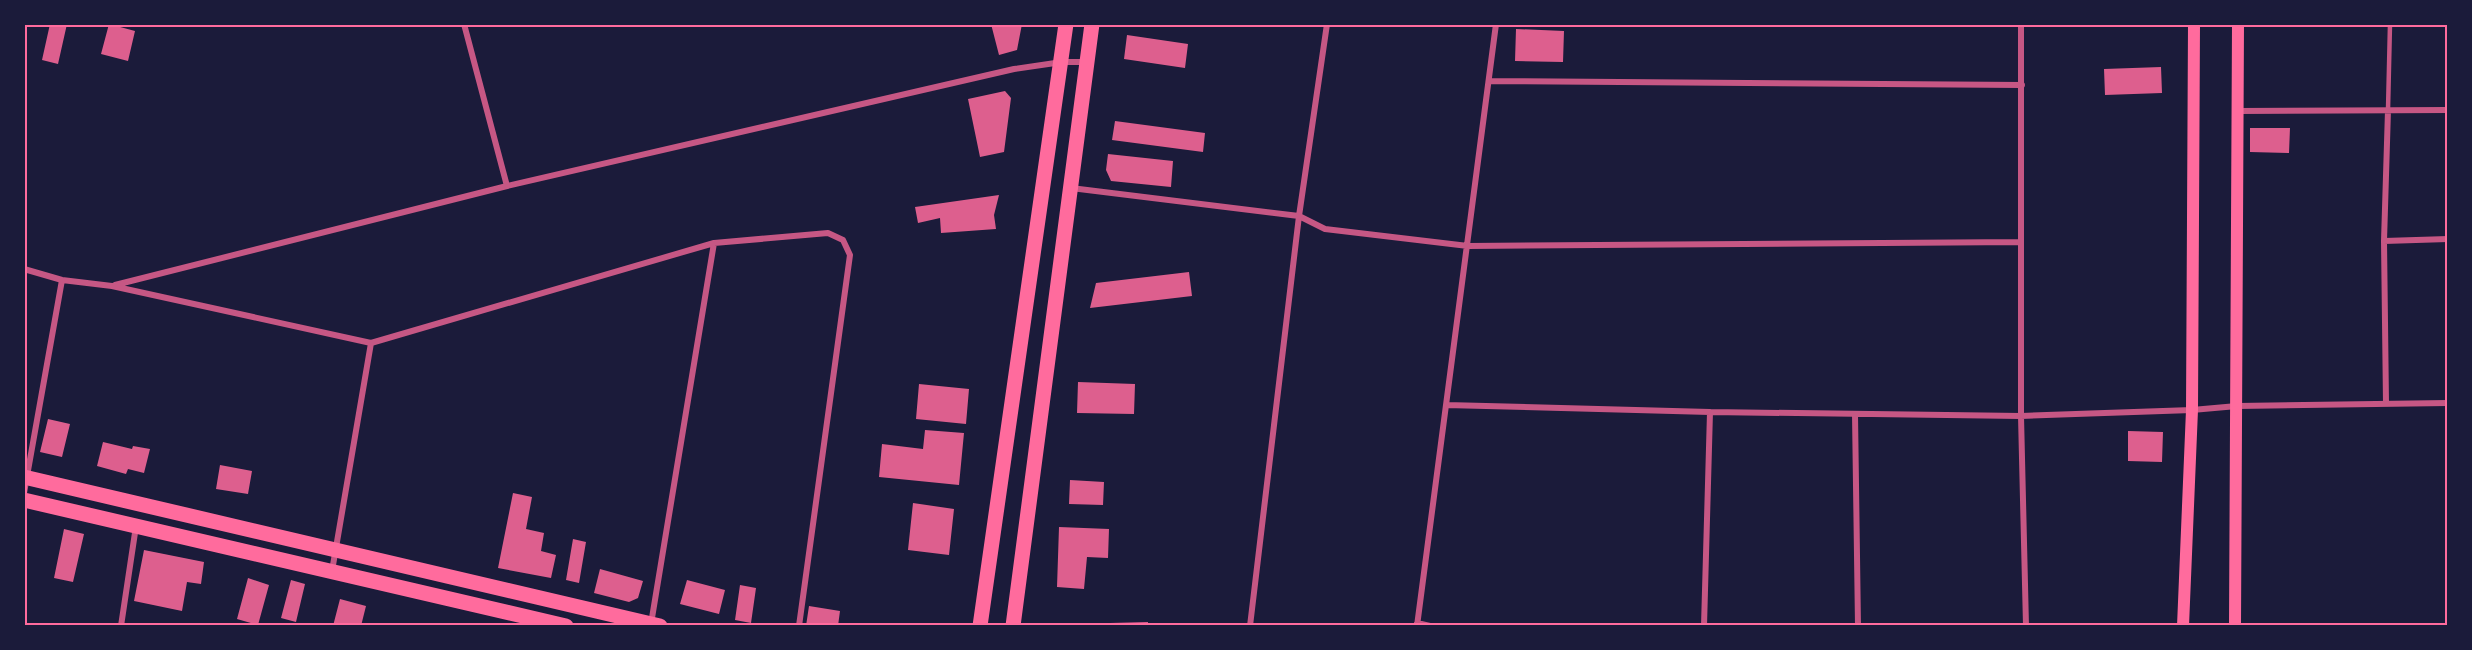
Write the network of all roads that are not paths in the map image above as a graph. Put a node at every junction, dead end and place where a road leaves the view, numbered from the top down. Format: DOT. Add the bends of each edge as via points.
graph roads {
  1 [pos="464,24"];
  2 [pos="1065,24"];
  3 [pos="1092,24"];
  4 [pos="1327,24"];
  5 [pos="1496,24"];
  6 [pos="2021,24"];
  7 [pos="2194,24"];
  8 [pos="2238,24"];
  9 [pos="2390,24"];
  10 [pos="1062,62"];
  11 [pos="1087,62"];
  12 [pos="1491,81"];
  13 [pos="2022,85"];
  14 [pos="2388,110"];
  15 [pos="2448,110"];
  16 [pos="2238,111"];
  17 [pos="507,186"];
  18 [pos="1071,188"];
  19 [pos="1299,216"];
  20 [pos="2448,239"];
  21 [pos="2384,241"];
  22 [pos="714,243"];
  23 [pos="2021,243"];
  24 [pos="1468,246"];
  25 [pos="24,269"];
  26 [pos="62,279"];
  27 [pos="112,286"];
  28 [pos="371,343"];
  29 [pos="2386,403"];
  30 [pos="2448,403"];
  31 [pos="1446,405"];
  32 [pos="2237,406"];
  33 [pos="2192,410"];
  34 [pos="1710,412"];
  35 [pos="1855,414"];
  36 [pos="2021,416"];
  37 [pos="25,477"];
  38 [pos="24,493"];
  39 [pos="24,500"];
  40 [pos="136,525"];
  41 [pos="336,549"];
  42 [pos="332,571"];
  43 [pos="1417,624"];
  44 [pos="654,625"];
  45 [pos="122,626"];
  46 [pos="566,626"];
  47 [pos="799,626"];
  48 [pos="980,626"];
  49 [pos="1013,626"];
  50 [pos="1250,626"];
  51 [pos="1430,626"];
  52 [pos="1704,626"];
  53 [pos="1858,626"];
  54 [pos="2026,626"];
  55 [pos="2183,626"];
  56 [pos="2235,626"];
  1 -- 17 [label="street"];
  2 -- 10 [label="main road"];
  3 -- 11 [label="main road"];
  4 -- 19 [label="street"];
  5 -- 12 [label="street"];
  6 -- 13 [label="street"];
  7 -- 33 [label="main road"];
  8 -- 16 [label="main road"];
  9 -- 14 [label="lane"];
  10 -- 11 [label="street"];
  10 -- 17 [label="street" via="1014,69"];
  10 -- 48 [label="main road"];
  11 -- 18 [label="main road"];
  12 -- 13 [label="street"];
  12 -- 24 [label="street"];
  13 -- 23 [label="street"];
  14 -- 15 [label="street"];
  14 -- 16 [label="street"];
  14 -- 21 [label="street"];
  16 -- 32 [label="main road"];
  17 -- 27 [label="street"];
  18 -- 19 [label="street"];
  18 -- 49 [label="main road"];
  19 -- 24 [label="street" via="1325,229"];
  19 -- 50 [label="street"];
  20 -- 21 [label="street"];
  21 -- 29 [label="street"];
  22 -- 28 [label="street"];
  22 -- 44 [label="street"];
  22 -- 47 [label="street" via="828,233 843,240 850,255"];
  23 -- 24 [label="street"];
  23 -- 36 [label="street"];
  24 -- 31 [label="street"];
  25 -- 26 [label="street"];
  26 -- 27 [label="street"];
  26 -- 37 [label="street"];
  27 -- 28 [label="street"];
  28 -- 41 [label="street"];
  29 -- 30 [label="street"];
  29 -- 32 [label="street"];
  31 -- 34 [label="street"];
  31 -- 43 [label="street"];
  32 -- 33 [label="street"];
  32 -- 56 [label="main road"];
  33 -- 36 [label="street"];
  33 -- 55 [label="main road"];
  34 -- 35 [label="street"];
  34 -- 52 [label="street"];
  35 -- 36 [label="street"];
  35 -- 53 [label="street"];
  36 -- 54 [label="street"];
  37 -- 38 [label="street"];
  37 -- 41 [label="main road"];
  39 -- 40 [label="main road"];
  40 -- 42 [label="main road"];
  40 -- 45 [label="street"];
  41 -- 42 [label="street"];
  41 -- 44 [label="main road"];
  42 -- 46 [label="main road"];
  43 -- 51 [label="street"];
}
